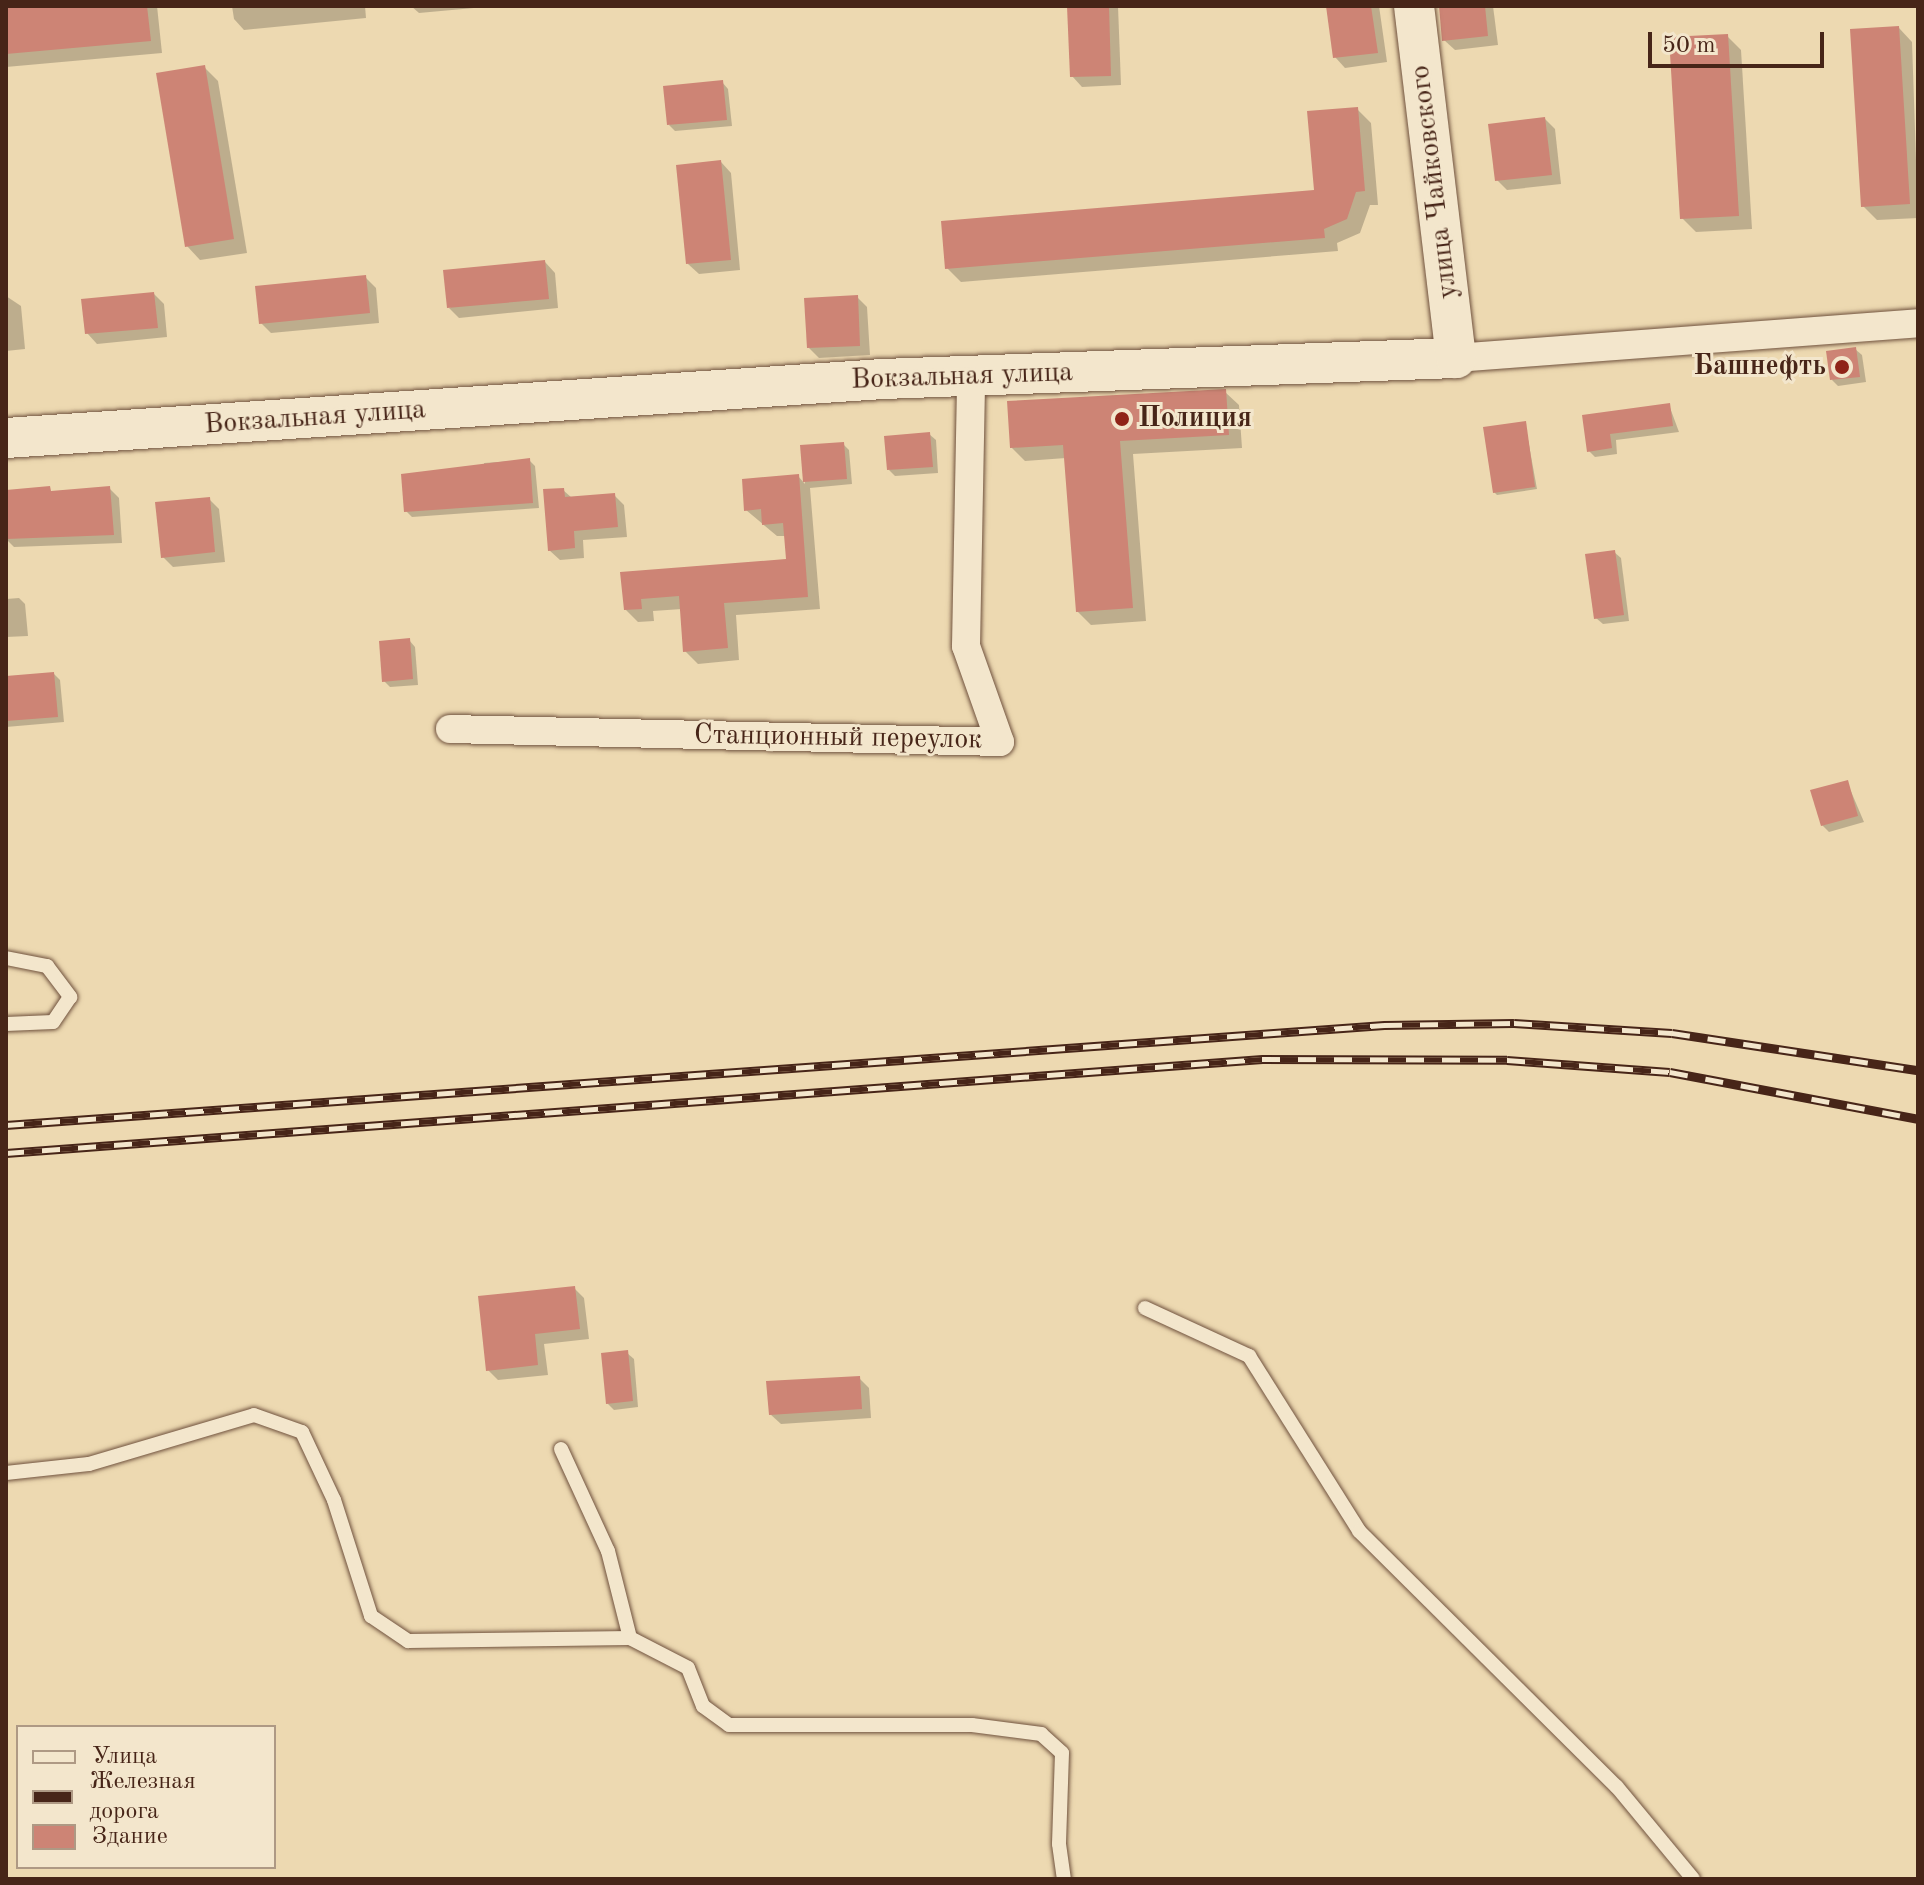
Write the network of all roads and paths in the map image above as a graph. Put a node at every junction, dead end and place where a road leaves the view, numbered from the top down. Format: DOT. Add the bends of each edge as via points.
graph roads {
  1 [pos="1414,6"];
  2 [pos="1918,323"];
  3 [pos="1456,358"];
  4 [pos="971,376"];
  5 [pos="6,438"];
  6 [pos="450,729"];
  7 [pos="6,958"];
  8 [pos="6,1024"];
  9 [pos="1145,1308"];
  10 [pos="561,1449"];
  11 [pos="6,1473"];
  12 [pos="630,1638"];
  13 [pos="1064,1879"];
  14 [pos="1693,1879"];
  1 -- 3 [label="street, улица Чайковского"];
  2 -- 3 [label="street, Вокзальная улица"];
  3 -- 4 [label="street, Вокзальная улица"];
  4 -- 5 [label="street, Вокзальная улица"];
  4 -- 6 [label="street, Станционный переулок" via="966,646 1000,742"];
  7 -- 8 [label="lane" via="47,966 70,997 53,1022"];
  9 -- 14 [label="lane" via="1249,1356 1359,1531 1617,1787"];
  10 -- 12 [label="lane" via="608,1551"];
  11 -- 12 [label="lane" via="89,1464 254,1415 302,1432 334,1500 371,1616 408,1641"];
  12 -- 13 [label="lane" via="688,1668 703,1706 729,1725 972,1725 1041,1734 1062,1753 1059,1844"];
}
